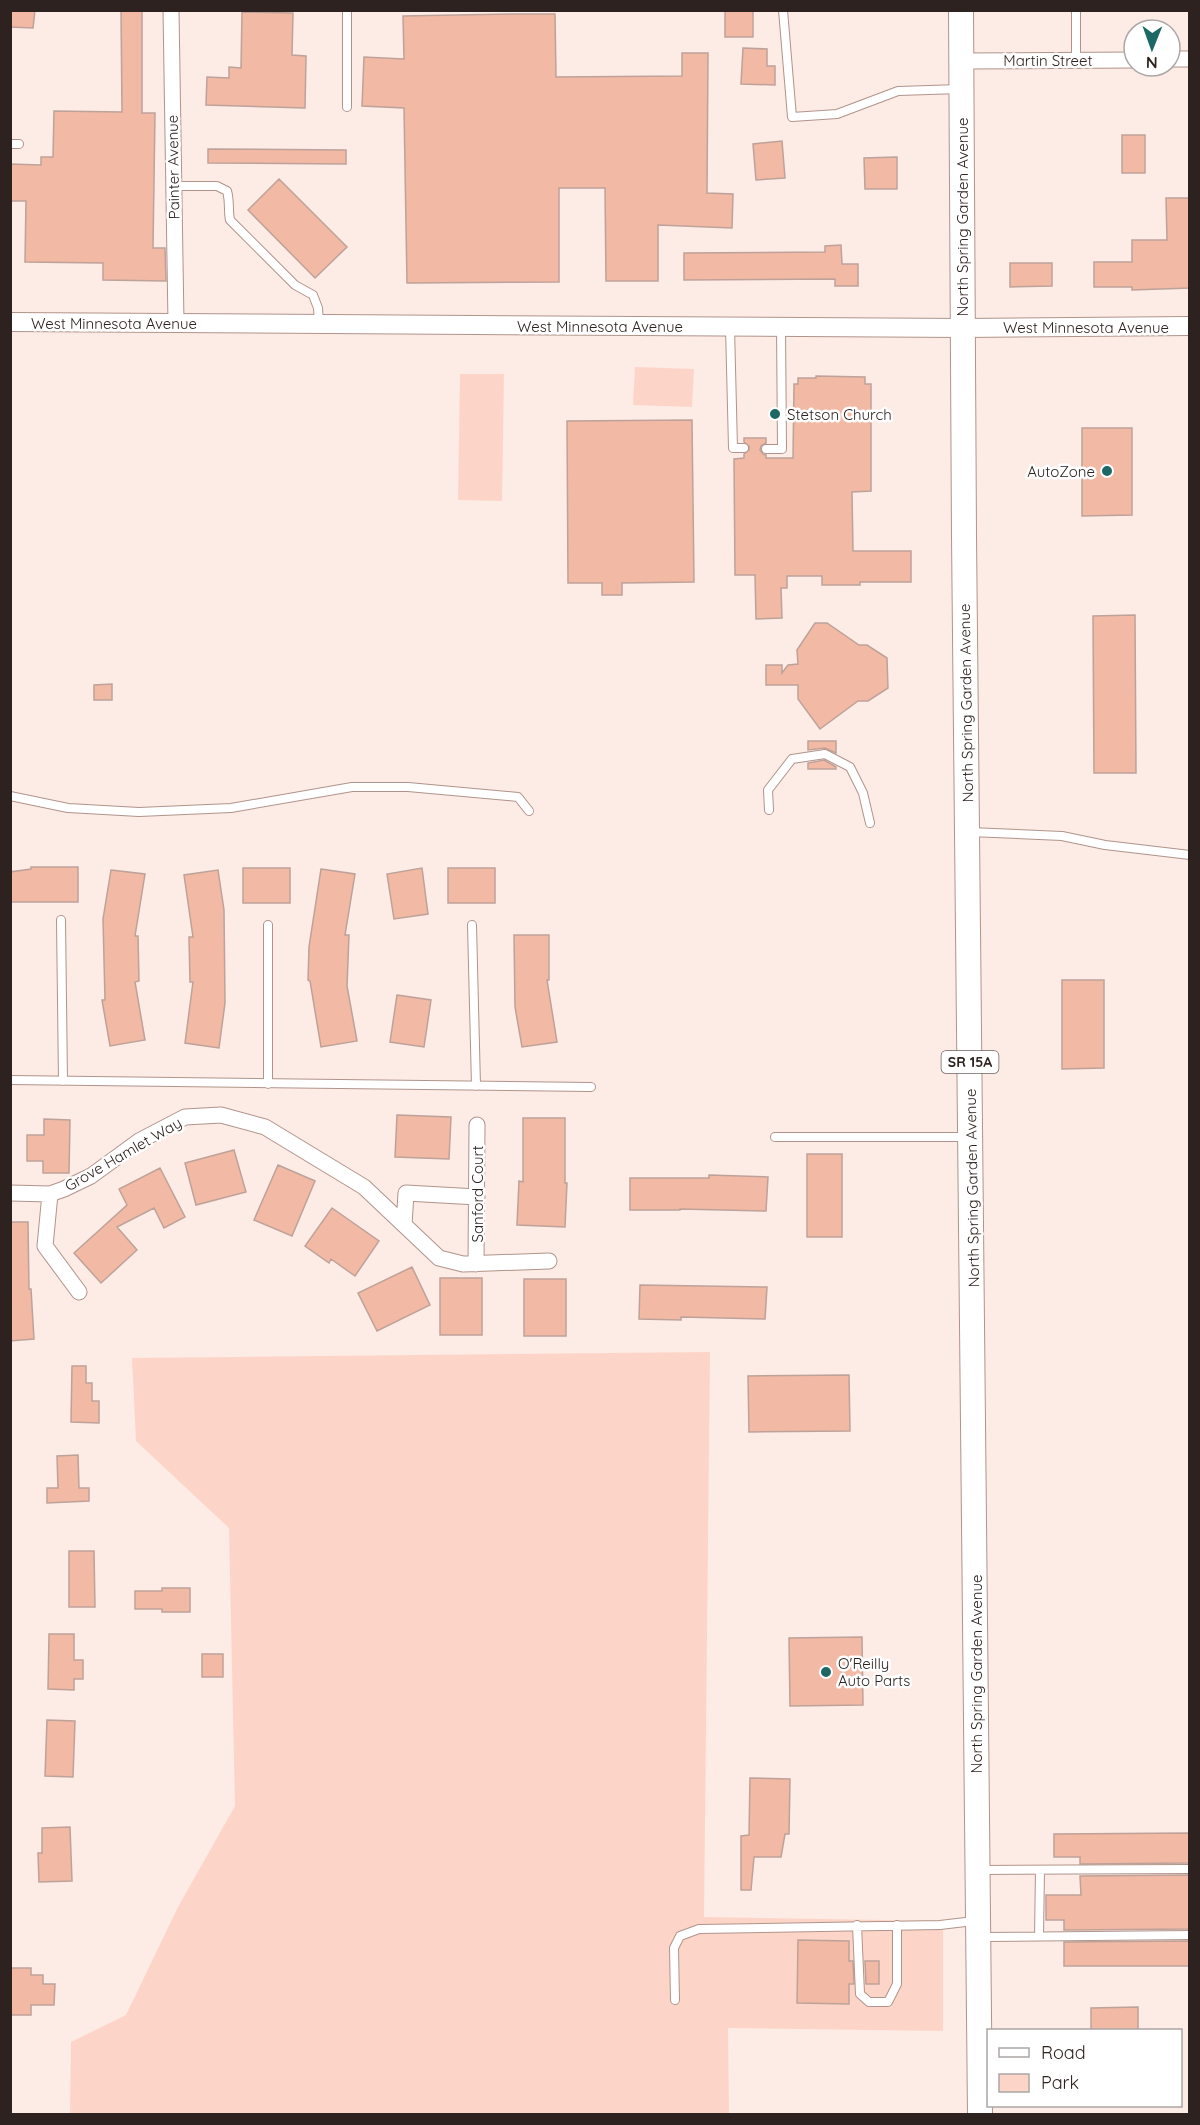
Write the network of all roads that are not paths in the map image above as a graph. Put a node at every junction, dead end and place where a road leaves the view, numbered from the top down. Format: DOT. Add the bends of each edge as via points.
graph roads {
  1 [pos="171,10"];
  2 [pos="347,10"];
  3 [pos="783,10"];
  4 [pos="961,10"];
  5 [pos="1076,10"];
  6 [pos="1076,60"];
  7 [pos="1122,60"];
  8 [pos="961,61"];
  9 [pos="961,89"];
  10 [pos="346,107"];
  11 [pos="174,186"];
  12 [pos="10,322"];
  13 [pos="176,323"];
  14 [pos="319,324"];
  15 [pos="1190,326"];
  16 [pos="730,327"];
  17 [pos="781,327"];
  18 [pos="963,328"];
  19 [pos="744,448"];
  20 [pos="766,449"];
  21 [pos="10,796"];
  22 [pos="769,810"];
  23 [pos="529,811"];
  24 [pos="870,823"];
  25 [pos="968,832"];
  26 [pos="1190,855"];
  27 [pos="61,920"];
  28 [pos="268,925"];
  29 [pos="472,925"];
  30 [pos="10,1080"];
  31 [pos="63,1081"];
  32 [pos="268,1084"];
  33 [pos="476,1086"];
  34 [pos="591,1088"];
  35 [pos="477,1125"];
  36 [pos="775,1137"];
  37 [pos="971,1137"];
  38 [pos="10,1193"];
  39 [pos="50,1194"];
  40 [pos="477,1197"];
  41 [pos="404,1225"];
  42 [pos="549,1261"];
  43 [pos="476,1264"];
  44 [pos="79,1292"];
  45 [pos="1190,1869"];
  46 [pos="978,1870"];
  47 [pos="1040,1870"];
  48 [pos="857,1925"];
  49 [pos="897,1925"];
  50 [pos="978,1929"];
  51 [pos="1190,1935"];
  52 [pos="1039,1936"];
  53 [pos="675,2000"];
  54 [pos="980,2115"];
  1 -- 11 [label="street, Painter Avenue"];
  2 -- 10 [label="lane"];
  3 -- 9 [label="lane" via="792,117 837,114 898,91"];
  4 -- 8 [label="highway, North Spring Garden Avenue / SR 15A"];
  5 -- 6 [label="lane"];
  6 -- 7 [label="street, Martin Street"];
  6 -- 8 [label="street, Martin Street"];
  8 -- 9 [label="highway, North Spring Garden Avenue / SR 15A"];
  9 -- 18 [label="highway, North Spring Garden Avenue / SR 15A"];
  11 -- 13 [label="street, Painter Avenue"];
  11 -- 14 [label="lane" via="217,186 227,191 230,220 295,285 314,295"];
  12 -- 13 [label="street, West Minnesota Avenue"];
  13 -- 14 [label="street, West Minnesota Avenue"];
  14 -- 16 [label="street, West Minnesota Avenue"];
  15 -- 18 [label="street, West Minnesota Avenue"];
  16 -- 17 [label="street, West Minnesota Avenue"];
  16 -- 19 [label="lane" via="733,448"];
  17 -- 18 [label="street, West Minnesota Avenue"];
  17 -- 20 [label="lane" via="782,449"];
  18 -- 25 [label="highway, North Spring Garden Avenue / SR 15A"];
  21 -- 23 [label="lane" via="68,808 139,812 231,808 352,787 408,788 518,797"];
  22 -- 24 [label="lane" via="768,789 792,759 825,754 850,767 863,793"];
  25 -- 26 [label="lane" via="1062,836"];
  25 -- 37 [label="highway, North Spring Garden Avenue / SR 15A"];
  27 -- 31 [label="lane"];
  28 -- 32 [label="lane"];
  29 -- 33 [label="lane"];
  30 -- 31 [label="lane"];
  31 -- 32 [label="lane"];
  32 -- 33 [label="lane"];
  33 -- 34 [label="lane"];
  35 -- 40 [label="street, Sanford Court"];
  36 -- 37 [label="lane"];
  37 -- 46 [label="highway, North Spring Garden Avenue / SR 15A"];
  38 -- 39 [label="street, Grove Hamlet Way"];
  39 -- 41 [label="street, Grove Hamlet Way" via="91,1176 139,1141 185,1117 221,1116 265,1127 364,1187"];
  39 -- 44 [label="street" via="45,1246"];
  40 -- 41 [label="street" via="406,1193"];
  40 -- 43 [label="street, Sanford Court"];
  41 -- 43 [label="street, Grove Hamlet Way" via="439,1258"];
  42 -- 43 [label="street, Grove Hamlet Way"];
  45 -- 47 [label="lane"];
  46 -- 47 [label="lane"];
  46 -- 50 [label="highway, North Spring Garden Avenue / SR 15A"];
  47 -- 52 [label="lane"];
  48 -- 49 [label="lane"];
  48 -- 49 [label="lane" via="860,1994 869,2002 888,2002 897,1984"];
  48 -- 53 [label="lane" via="699,1929 680,1936 674,1948"];
  49 -- 50 [label="lane" via="940,1924"];
  50 -- 52 [label="lane"];
  50 -- 54 [label="highway, North Spring Garden Avenue / SR 15A"];
  51 -- 52 [label="lane"];
}
